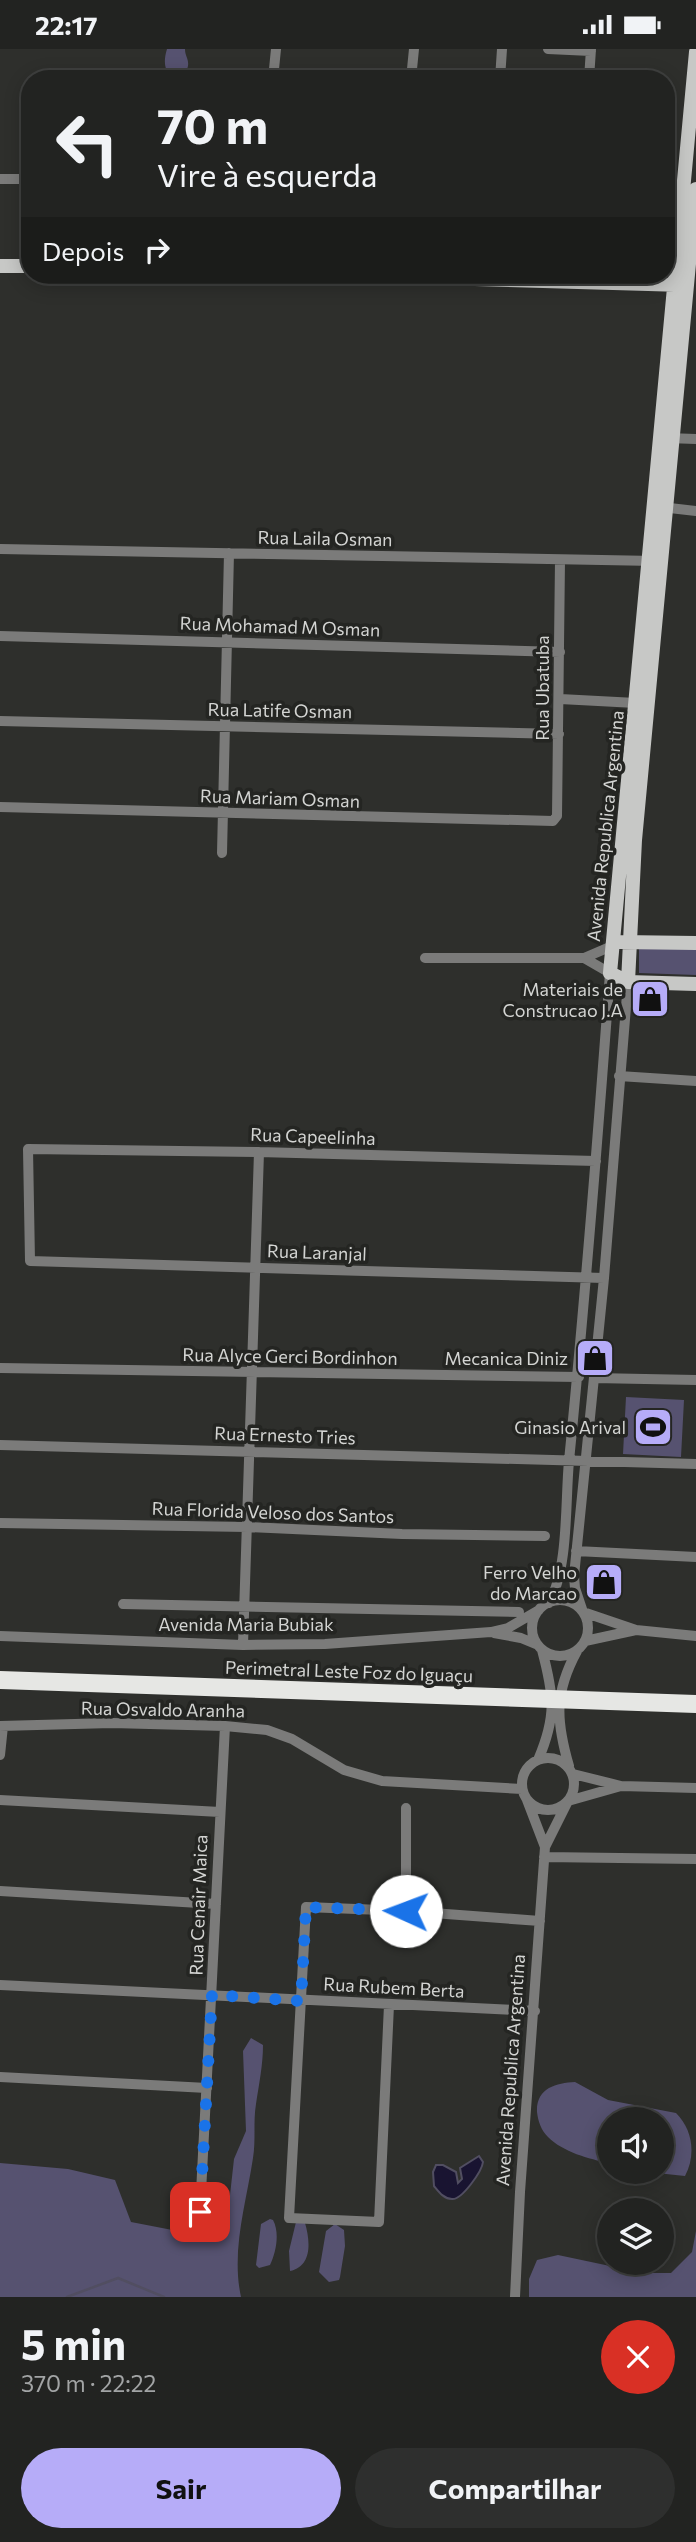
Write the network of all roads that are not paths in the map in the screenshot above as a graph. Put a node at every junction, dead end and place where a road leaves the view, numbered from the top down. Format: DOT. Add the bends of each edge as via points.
graph roads {
  1 [pos="276,49"];
  2 [pos="414,49"];
  3 [pos="502,49"];
  4 [pos="548,49"];
  5 [pos="591,50"];
  6 [pos="696,52"];
  7 [pos="274,70"];
  8 [pos="412,70"];
  9 [pos="501,70"];
  10 [pos="590,70"];
  11 [pos="0,179"];
  12 [pos="21,180"];
  13 [pos="696,189"];
  14 [pos="675,198"];
  15 [pos="683,198"];
  16 [pos="0,266"];
  17 [pos="21,267"];
  18 [pos="646,284"];
  19 [pos="681,285"];
  20 [pos="696,439"];
  21 [pos="666,441"];
  22 [pos="654,499"];
  23 [pos="667,509"];
  24 [pos="696,511"];
  25 [pos="0,549"];
  26 [pos="229,553"];
  27 [pos="560,561"];
  28 [pos="655,561"];
  29 [pos="0,636"];
  30 [pos="227,643"];
  31 [pos="560,652"];
  32 [pos="560,699"];
  33 [pos="636,703"];
  34 [pos="0,721"];
  35 [pos="225,726"];
  36 [pos="559,734"];
  37 [pos="0,807"];
  38 [pos="223,814"];
  39 [pos="557,817"];
  40 [pos="222,853"];
  41 [pos="629,941"];
  42 [pos="696,943"];
  43 [pos="612,946"];
  44 [pos="425,958"];
  45 [pos="583,958"];
  46 [pos="610,973"];
  47 [pos="628,982"];
  48 [pos="696,984"];
  49 [pos="619,1076"];
  50 [pos="696,1080"];
  51 [pos="259,1152"];
  52 [pos="596,1161"];
  53 [pos="30,1261"];
  54 [pos="255,1267"];
  55 [pos="587,1278"];
  56 [pos="604,1278"];
  57 [pos="0,1368"];
  58 [pos="252,1373"];
  59 [pos="579,1377"];
  60 [pos="594,1378"];
  61 [pos="696,1380"];
  62 [pos="0,1445"];
  63 [pos="250,1451"];
  64 [pos="569,1461"];
  65 [pos="585,1461"];
  66 [pos="696,1464"];
  67 [pos="0,1523"];
  68 [pos="247,1527"];
  69 [pos="545,1536"];
  70 [pos="576,1551"];
  71 [pos="696,1557"];
  72 [pos="549,1603"];
  73 [pos="123,1604"];
  74 [pos="245,1607"];
  75 [pos="539,1610"];
  76 [pos="519,1612"];
  77 [pos="583,1612"];
  78 [pos="636,1630"];
  79 [pos="491,1632"];
  80 [pos="0,1636"];
  81 [pos="696,1636"];
  82 [pos="585,1641"];
  83 [pos="243,1645"];
  84 [pos="540,1648"];
  85 [pos="577,1651"];
  86 [pos="0,1680"];
  87 [pos="696,1704"];
  88 [pos="2,1726"];
  89 [pos="225,1726"];
  90 [pos="0,1755"];
  91 [pos="538,1760"];
  92 [pos="571,1771"];
  93 [pos="621,1786"];
  94 [pos="696,1788"];
  95 [pos="525,1794"];
  96 [pos="0,1800"];
  97 [pos="568,1801"];
  98 [pos="406,1808"];
  99 [pos="220,1812"];
  100 [pos="545,1852"];
  101 [pos="696,1859"];
  102 [pos="0,1891"];
  103 [pos="216,1904"];
  104 [pos="406,1911"];
  105 [pos="540,1921"];
  106 [pos="0,1985"];
  107 [pos="212,1995"];
  108 [pos="301,2001"];
  109 [pos="389,2005"];
  110 [pos="535,2011"];
  111 [pos="0,2077"];
  112 [pos="207,2088"];
  113 [pos="200,2212"];
  114 [pos="515,2297"];
  1 -- 7 [label="street"];
  2 -- 8 [label="street"];
  3 -- 9 [label="street"];
  4 -- 5 [label="street"];
  5 -- 10 [label="street"];
  6 -- 15 [label="main road, Avenida Republica Argentina"];
  11 -- 12 [label="street"];
  13 -- 19 [label="main road, Avenida Republica Argentina"];
  14 -- 15 [label="street"];
  15 -- 19 [label="main road, Avenida Republica Argentina"];
  16 -- 17 [label="main road"];
  18 -- 19 [label="main road"];
  19 -- 21 [label="main road, Avenida Republica Argentina"];
  20 -- 21 [label="street"];
  21 -- 22 [label="main road, Avenida Republica Argentina"];
  21 -- 23 [label="main road, Avenida Republica Argentina"];
  22 -- 23 [label="street"];
  22 -- 28 [label="main road, Avenida Republica Argentina"];
  23 -- 24 [label="street"];
  23 -- 28 [label="main road, Avenida Republica Argentina"];
  25 -- 26 [label="street, Rua Laila Osman"];
  26 -- 27 [label="street, Rua Laila Osman"];
  26 -- 30 [label="street"];
  27 -- 28 [label="street, Rua Laila Osman"];
  27 -- 31 [label="street, Rua Ubatuba"];
  28 -- 33 [label="main road, Avenida Republica Argentina"];
  28 -- 41 [label="main road, Avenida Republica Argentina"];
  29 -- 30 [label="street, Rua Mohamad M Osman"];
  30 -- 31 [label="street, Rua Mohamad M Osman"];
  30 -- 35 [label="street"];
  31 -- 32 [label="street, Rua Ubatuba"];
  32 -- 33 [label="street"];
  32 -- 36 [label="street, Rua Ubatuba"];
  33 -- 43 [label="main road, Avenida Republica Argentina"];
  34 -- 35 [label="street, Rua Latife Osman"];
  35 -- 36 [label="street, Rua Latife Osman"];
  35 -- 38 [label="street"];
  36 -- 39 [label="street, Rua Ubatuba"];
  37 -- 38 [label="street, Rua Mariam Osman"];
  38 -- 39 [label="street, Rua Mariam Osman" via="548,822"];
  38 -- 40 [label="street"];
  41 -- 42 [label="main road"];
  41 -- 43 [label="main road"];
  41 -- 47 [label="main road, Avenida Republica Argentina"];
  43 -- 45 [label="street"];
  43 -- 46 [label="main road, Avenida Republica Argentina"];
  44 -- 45 [label="street"];
  45 -- 46 [label="street"];
  46 -- 47 [label="main road"];
  46 -- 52 [label="street, Avenida Republica Argentina"];
  47 -- 48 [label="main road"];
  47 -- 49 [label="street, Avenida Republica Argentina"];
  49 -- 50 [label="street"];
  49 -- 56 [label="street, Avenida Republica Argentina"];
  51 -- 52 [label="street, Rua Capeelinha"];
  51 -- 53 [label="street, Rua Capeelinha" via="28,1149"];
  51 -- 54 [label="street"];
  52 -- 55 [label="street, Avenida Republica Argentina"];
  53 -- 54 [label="street, Rua Laranjal"];
  54 -- 55 [label="street, Rua Laranjal"];
  54 -- 58 [label="street"];
  55 -- 56 [label="street, Rua Laranjal"];
  55 -- 59 [label="street, Avenida Republica Argentina"];
  56 -- 60 [label="street, Avenida Republica Argentina"];
  57 -- 58 [label="street, Rua Alyce Gerci Bordinhon"];
  58 -- 59 [label="street, Rua Alyce Gerci Bordinhon"];
  58 -- 63 [label="street"];
  59 -- 64 [label="street, Avenida Republica Argentina"];
  60 -- 61 [label="street"];
  60 -- 65 [label="street, Avenida Republica Argentina"];
  62 -- 63 [label="street, Rua Ernesto Tries"];
  63 -- 64 [label="street, Rua Ernesto Tries"];
  63 -- 68 [label="street"];
  64 -- 65 [label="street, Rua Ernesto Tries"];
  64 -- 72 [label="street, Avenida Republica Argentina" via="559,1580"];
  65 -- 66 [label="street, Rua Ernesto Tries"];
  65 -- 70 [label="street, Avenida Republica Argentina"];
  67 -- 68 [label="street, Rua Florida Veloso dos Santos"];
  68 -- 69 [label="street, Rua Florida Veloso dos Santos"];
  68 -- 74 [label="street"];
  70 -- 71 [label="street"];
  70 -- 77 [label="street, Avenida Republica Argentina" via="575,1588"];
  72 -- 75 [label="street"];
  72 -- 77 [label="street" via="568,1601"];
  73 -- 74 [label="street"];
  74 -- 76 [label="street"];
  74 -- 83 [label="street"];
  75 -- 79 [label="street, Avenida Maria Bubiak"];
  75 -- 84 [label="street" via="532,1627"];
  77 -- 78 [label="street"];
  77 -- 82 [label="street" via="588,1629"];
  78 -- 81 [label="street"];
  78 -- 82 [label="street"];
  79 -- 83 [label="street, Avenida Maria Bubiak"];
  79 -- 84 [label="street, Avenida Maria Bubiak" via="521,1638"];
  80 -- 83 [label="street, Avenida Maria Bubiak"];
  82 -- 85 [label="street"];
  84 -- 85 [label="street" via="559,1657"];
  84 -- 91 [label="street" via="552,1702"];
  85 -- 92 [label="street" via="561,1692 561,1734"];
  86 -- 87 [label="highway, Perimetral Leste Foz do Iguaçu"];
  88 -- 89 [label="street, Rua Osvaldo Aranha"];
  88 -- 90 [label="street"];
  89 -- 95 [label="street, Rua Osvaldo Aranha" via="267,1730 292,1739 344,1770 383,1781"];
  89 -- 99 [label="street, Rua Cenair Maica"];
  91 -- 92 [label="street" via="556,1758"];
  91 -- 95 [label="street" via="525,1771"];
  92 -- 93 [label="street"];
  92 -- 97 [label="street" via="575,1785"];
  93 -- 94 [label="street"];
  93 -- 97 [label="street"];
  95 -- 97 [label="street" via="536,1807 547,1811"];
  95 -- 100 [label="street, Avenida Republica Argentina"];
  96 -- 99 [label="street"];
  97 -- 100 [label="street, Avenida Republica Argentina"];
  98 -- 104 [label="street"];
  99 -- 103 [label="street, Rua Cenair Maica"];
  100 -- 101 [label="street"];
  100 -- 105 [label="street, Avenida Republica Argentina"];
  102 -- 103 [label="street"];
  103 -- 107 [label="street, Rua Cenair Maica"];
  104 -- 105 [label="street"];
  104 -- 108 [label="street" via="306,1907"];
  105 -- 110 [label="street, Avenida Republica Argentina"];
  106 -- 107 [label="street, Rua Rubem Berta"];
  107 -- 108 [label="street, Rua Rubem Berta"];
  107 -- 112 [label="street, Rua Cenair Maica"];
  108 -- 109 [label="street, Rua Rubem Berta"];
  108 -- 109 [label="street" via="289,2218 379,2223"];
  109 -- 110 [label="street, Rua Rubem Berta"];
  110 -- 114 [label="street, Avenida Republica Argentina"];
  111 -- 112 [label="street"];
  112 -- 113 [label="street, Rua Cenair Maica"];
}
